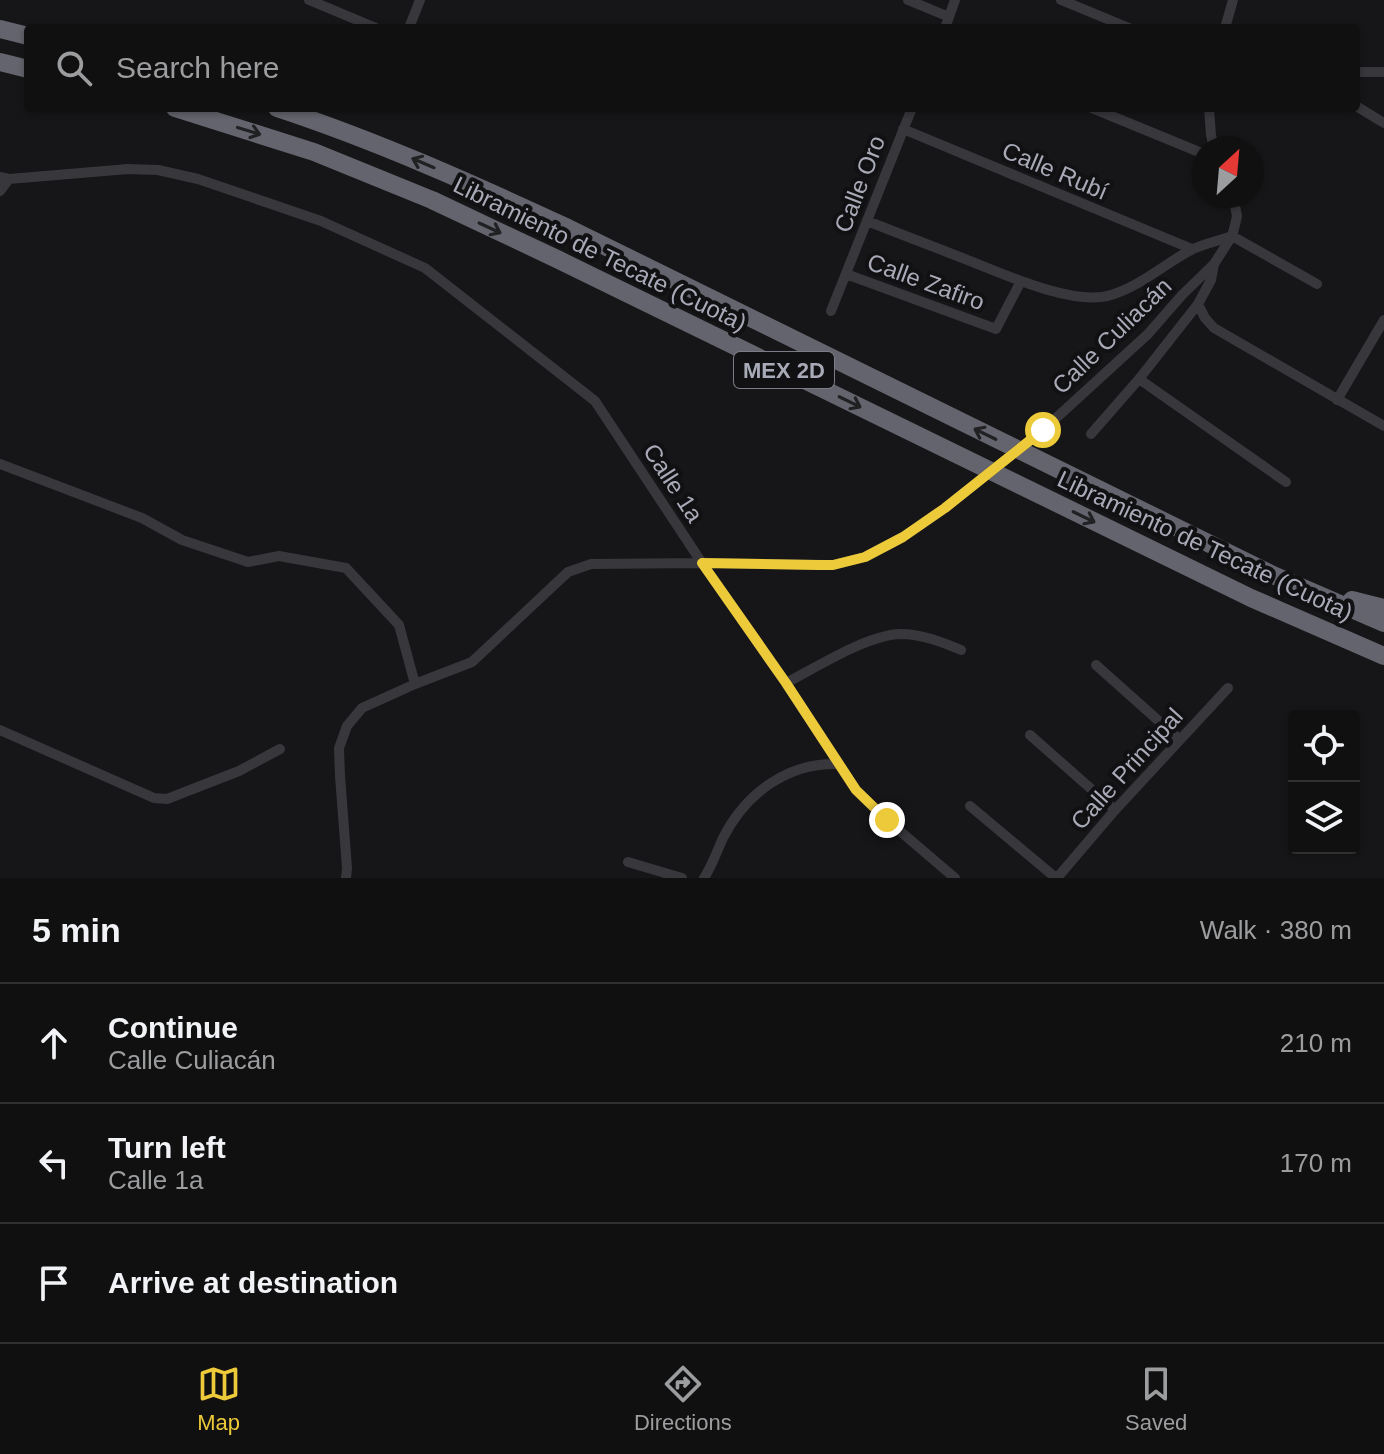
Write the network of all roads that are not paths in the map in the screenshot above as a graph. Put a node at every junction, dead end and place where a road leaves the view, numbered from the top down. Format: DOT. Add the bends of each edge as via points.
graph roads {
  1 [pos="309,0"];
  2 [pos="420,0"];
  3 [pos="908,0"];
  4 [pos="955,0"];
  5 [pos="1061,0"];
  6 [pos="1233,0"];
  7 [pos="322,2"];
  8 [pos="947,23"];
  9 [pos="368,24"];
  10 [pos="411,24"];
  11 [pos="1119,24"];
  12 [pos="1226,24"];
  13 [pos="0,29"];
  14 [pos="24,35"];
  15 [pos="0,62"];
  16 [pos="24,68"];
  17 [pos="1360,72"];
  18 [pos="1384,72"];
  19 [pos="1360,108"];
  20 [pos="188,112"];
  21 [pos="289,112"];
  22 [pos="910,112"];
  23 [pos="1102,112"];
  24 [pos="1209,112"];
  25 [pos="1384,123"];
  26 [pos="903,129"];
  27 [pos="1211,136"];
  28 [pos="1192,149"];
  29 [pos="5,178"];
  30 [pos="0,191"];
  31 [pos="1235,208"];
  32 [pos="867,221"];
  33 [pos="1232,236"];
  34 [pos="1192,249"];
  35 [pos="1214,264"];
  36 [pos="846,274"];
  37 [pos="1021,281"];
  38 [pos="1317,284"];
  39 [pos="1198,304"];
  40 [pos="831,311"];
  41 [pos="1384,320"];
  42 [pos="1139,379"];
  43 [pos="1337,400"];
  44 [pos="1384,426"];
  45 [pos="1091,434"];
  46 [pos="0,464"];
  47 [pos="1286,482"];
  48 [pos="702,563"];
  49 [pos="1273,575"];
  50 [pos="1384,608"];
  51 [pos="1384,623"];
  52 [pos="1343,638"];
  53 [pos="961,650"];
  54 [pos="1384,656"];
  55 [pos="1096,665"];
  56 [pos="1384,667"];
  57 [pos="786,683"];
  58 [pos="415,684"];
  59 [pos="1228,688"];
  60 [pos="0,730"];
  61 [pos="1030,735"];
  62 [pos="1179,739"];
  63 [pos="280,749"];
  64 [pos="839,764"];
  65 [pos="970,806"];
  66 [pos="1115,810"];
  67 [pos="628,862"];
  68 [pos="346,878"];
  69 [pos="682,878"];
  70 [pos="704,878"];
  71 [pos="955,878"];
  72 [pos="1057,878"];
  1 -- 7 [label="street"];
  2 -- 10 [label="street"];
  3 -- 8 [label="street"];
  4 -- 8 [label="street"];
  5 -- 11 [label="street"];
  6 -- 12 [label="street"];
  7 -- 9 [label="street"];
  13 -- 14 [label="highway"];
  15 -- 16 [label="highway"];
  17 -- 18 [label="street"];
  19 -- 25 [label="street"];
  20 -- 52 [label="highway, Libramiento de Tecate (Cuota) / MEX 2D, one-way" via="314,152 432,200 1237,592"];
  49 -- 21 [label="highway, Libramiento de Tecate (Cuota) / MEX 2D, one-way" via="568,228 465,180"];
  22 -- 26 [label="street, Calle Oro"];
  23 -- 28 [label="street"];
  24 -- 27 [label="street"];
  26 -- 32 [label="street, Calle Oro"];
  26 -- 34 [label="street, Calle Rubí"];
  29 -- 30 [label="street"];
  29 -- 48 [label="street, Calle 1a" via="158,170 321,221 425,268 595,401"];
  31 -- 33 [label="street"];
  32 -- 36 [label="street, Calle Oro"];
  32 -- 37 [label="street"];
  33 -- 34 [label="street, Calle Zafiro"];
  33 -- 35 [label="street, Calle Culiacán"];
  33 -- 38 [label="street"];
  34 -- 37 [label="street, Calle Zafiro" via="1098,299"];
  35 -- 39 [label="street"];
  35 -- 48 [label="street, Calle Culiacán, bridge" via="1148,334 1043,430 903,537 865,557 833,565"];
  36 -- 37 [label="street, Calle Zafiro" via="996,329"];
  36 -- 40 [label="street, Calle Oro"];
  39 -- 42 [label="street"];
  39 -- 43 [label="street" via="1214,328"];
  41 -- 43 [label="street"];
  42 -- 45 [label="street"];
  42 -- 47 [label="street"];
  43 -- 44 [label="street"];
  46 -- 58 [label="street" via="248,562 279,556 346,568 399,625"];
  48 -- 57 [label="street, Calle 1a"];
  48 -- 58 [label="street, Calle Culiacán" via="591,564 568,572 472,662"];
  49 -- 50 [label="highway"];
  49 -- 51 [label="highway, Libramiento de Tecate (Cuota) / MEX 2D"];
  52 -- 54 [label="highway, Libramiento de Tecate (Cuota) / MEX 2D"];
  52 -- 56 [label="highway"];
  53 -- 57 [label="street" via="913,635 875,638"];
  55 -- 62 [label="street"];
  57 -- 64 [label="street, Calle 1a"];
  58 -- 68 [label="street, Calle Culiacán" via="362,708 347,726 339,748"];
  59 -- 62 [label="street, Calle Principal"];
  60 -- 63 [label="street" via="154,798 167,799"];
  61 -- 66 [label="street"];
  62 -- 66 [label="street, Calle Principal"];
  64 -- 70 [label="street" via="806,766 758,792 725,835"];
  64 -- 71 [label="street, Calle 1a" via="856,790"];
  65 -- 72 [label="street"];
  66 -- 72 [label="street, Calle Principal"];
  67 -- 69 [label="street"];
}
